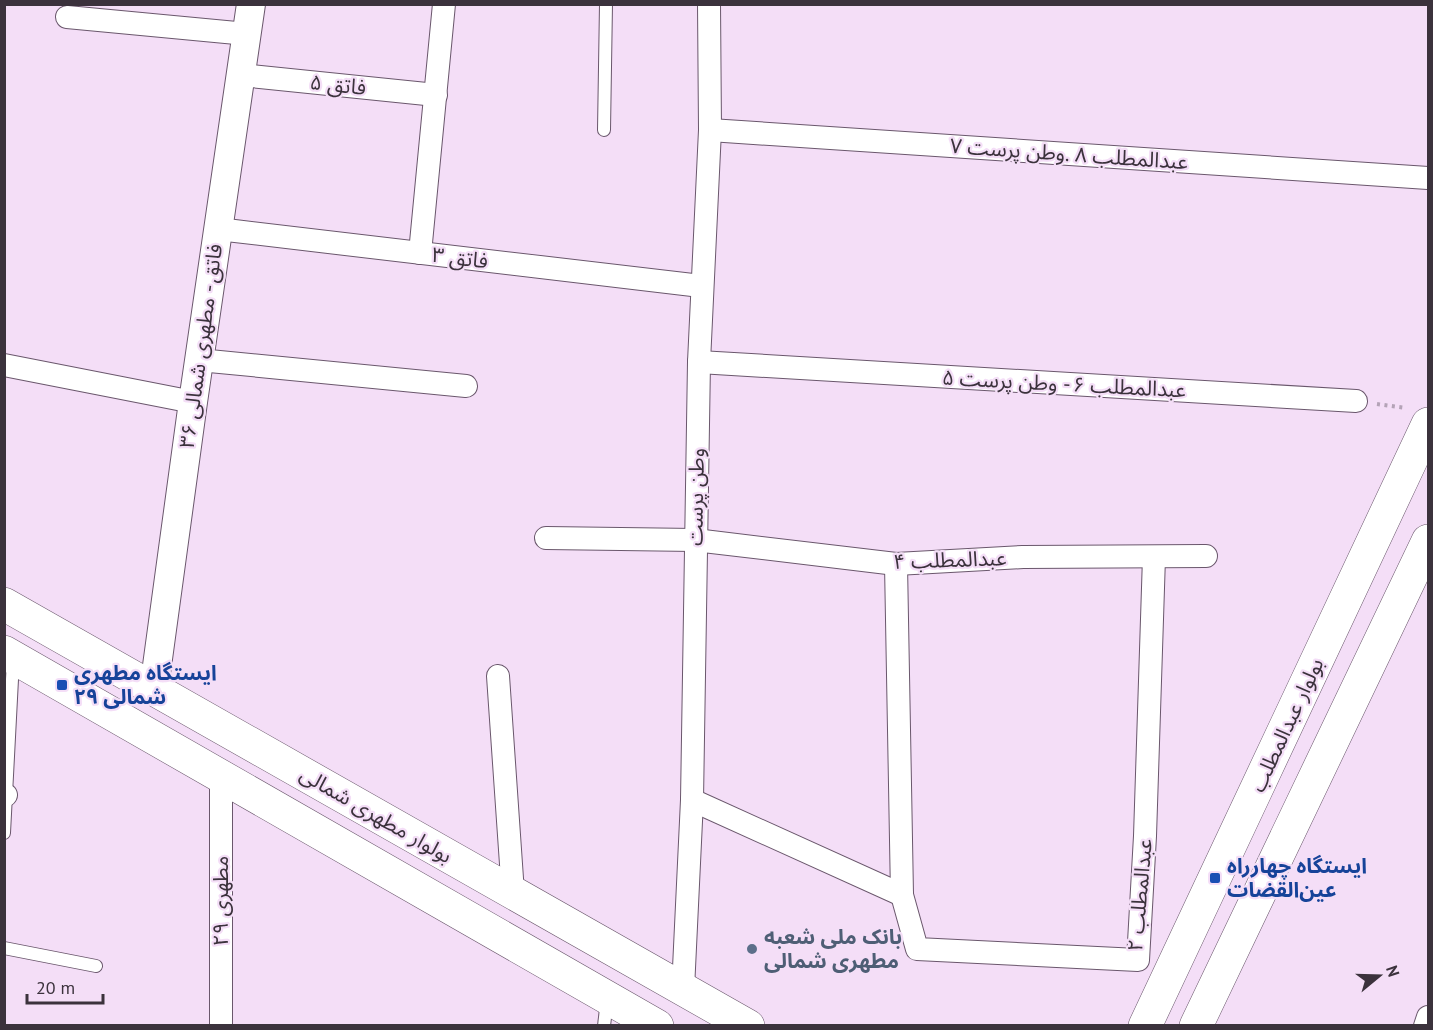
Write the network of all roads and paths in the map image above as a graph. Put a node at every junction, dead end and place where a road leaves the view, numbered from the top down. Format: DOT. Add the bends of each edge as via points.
graph roads {
  1 [pos="251,4"];
  2 [pos="444,4"];
  3 [pos="606,4"];
  4 [pos="709,4"];
  5 [pos="68,17"];
  6 [pos="247,34"];
  7 [pos="241,75"];
  8 [pos="436,95"];
  9 [pos="604,130"];
  10 [pos="710,130"];
  11 [pos="1428,178"];
  12 [pos="218,229"];
  13 [pos="420,253"];
  14 [pos="701,286"];
  15 [pos="199,360"];
  16 [pos="699,362"];
  17 [pos="4,364"];
  18 [pos="466,386"];
  19 [pos="1356,401"];
  20 [pos="192,402"];
  21 [pos="1418,416"];
  22 [pos="546,538"];
  23 [pos="695,540"];
  24 [pos="1428,541"];
  25 [pos="1206,556"];
  26 [pos="1154,557"];
  27 [pos="896,564"];
  28 [pos="4,604"];
  29 [pos="9,655"];
  30 [pos="498,676"];
  31 [pos="154,688"];
  32 [pos="221,776"];
  33 [pos="5,795"];
  34 [pos="692,800"];
  35 [pos="4,833"];
  36 [pos="513,892"];
  37 [pos="902,895"];
  38 [pos="581,931"];
  39 [pos="4,948"];
  40 [pos="96,966"];
  41 [pos="561,970"];
  42 [pos="683,989"];
  43 [pos="606,1011"];
  44 [pos="1428,1017"];
  45 [pos="221,1026"];
  46 [pos="657,1026"];
  47 [pos="748,1026"];
  48 [pos="1145,1026"];
  49 [pos="1196,1026"];
  50 [pos="1425,1026"];
  1 -- 6 [label="street, فاتق - مطهری شمالی ۳۶"];
  2 -- 8 [label="street"];
  3 -- 9 [label="lane"];
  4 -- 10 [label="street, وطن پرست"];
  5 -- 6 [label="street"];
  6 -- 7 [label="street, فاتق - مطهری شمالی ۳۶"];
  7 -- 8 [label="street, فاتق ۵"];
  7 -- 12 [label="street, فاتق - مطهری شمالی ۳۶"];
  8 -- 13 [label="street"];
  10 -- 11 [label="street, عبدالمطلب ۸ .وطن پرست ۷"];
  10 -- 14 [label="street, وطن پرست"];
  12 -- 13 [label="street, فاتق ۳"];
  12 -- 15 [label="street, فاتق - مطهری شمالی ۳۶"];
  13 -- 14 [label="street, فاتق ۳"];
  14 -- 16 [label="street, وطن پرست"];
  15 -- 18 [label="street"];
  15 -- 20 [label="street, فاتق - مطهری شمالی ۳۶"];
  16 -- 19 [label="street, عبدالمطلب ۶ - وطن پرست ۵"];
  16 -- 23 [label="street, وطن پرست"];
  17 -- 20 [label="street"];
  19 -- 21 [label="path"];
  20 -- 31 [label="street, فاتق - مطهری شمالی ۳۶"];
  21 -- 48 [label="main road, بولوار عبدالمطلب"];
  22 -- 23 [label="street, عبدالمطلب ۴"];
  23 -- 27 [label="street, عبدالمطلب ۴"];
  23 -- 34 [label="street, وطن پرست"];
  24 -- 49 [label="main road"];
  25 -- 26 [label="street, عبدالمطلب ۴"];
  26 -- 27 [label="street, عبدالمطلب ۴" via="1023,557"];
  26 -- 37 [label="street, عبدالمطلب ۲" via="1138,960 917,949"];
  27 -- 37 [label="street"];
  28 -- 31 [label="main road, بولوار مطهری شمالی"];
  29 -- 32 [label="main road, بولوار مطهری شمالی"];
  29 -- 33 [label="lane"];
  30 -- 36 [label="street"];
  31 -- 36 [label="main road, بولوار مطهری شمالی"];
  32 -- 41 [label="main road, بولوار مطهری شمالی"];
  32 -- 45 [label="street, مطهری ۲۹"];
  33 -- 35 [label="lane"];
  34 -- 37 [label="street"];
  34 -- 42 [label="street, وطن پرست"];
  36 -- 38 [label="main road, بولوار مطهری شمالی"];
  38 -- 41 [label="main road"];
  38 -- 42 [label="main road, بولوار مطهری شمالی"];
  39 -- 40 [label="lane"];
  41 -- 43 [label="main road, بولوار مطهری شمالی"];
  42 -- 47 [label="main road, بولوار مطهری شمالی"];
  43 -- 46 [label="main road, بولوار مطهری شمالی"];
  44 -- 50 [label="street"];
}
